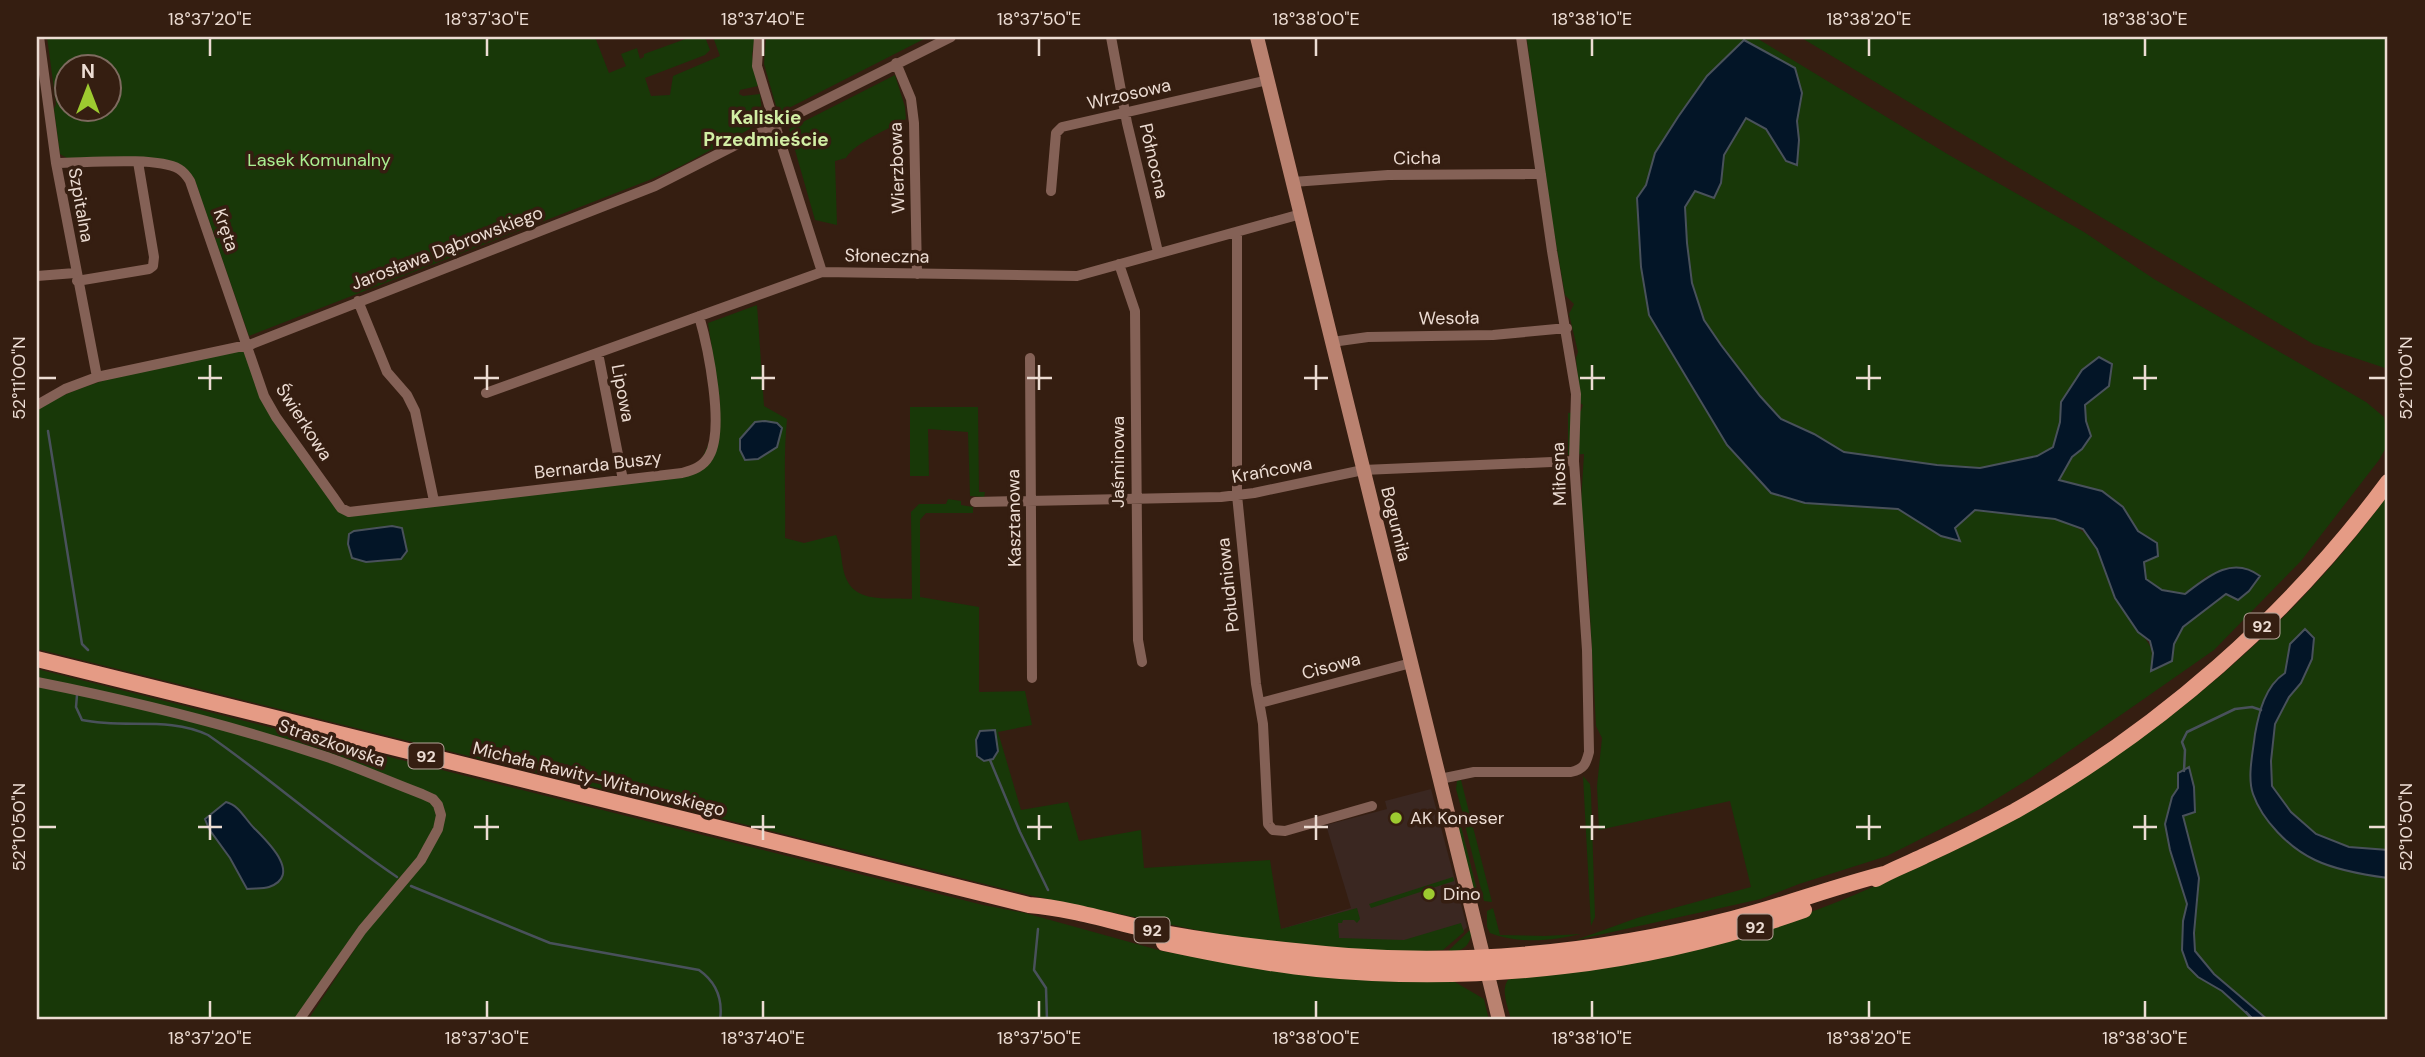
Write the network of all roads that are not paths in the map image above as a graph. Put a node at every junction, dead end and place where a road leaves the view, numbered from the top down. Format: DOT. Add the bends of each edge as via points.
graph roads {
  1 [pos="39,37"];
  2 [pos="759,37"];
  3 [pos="951,37"];
  4 [pos="1111,37"];
  5 [pos="1257,37"];
  6 [pos="1520,37"];
  7 [pos="896,64"];
  8 [pos="1268,80"];
  9 [pos="1125,113"];
  10 [pos="775,124"];
  11 [pos="138,162"];
  12 [pos="56,163"];
  13 [pos="1541,174"];
  14 [pos="1293,183"];
  15 [pos="1051,191"];
  16 [pos="1301,214"];
  17 [pos="1237,232"];
  18 [pos="1158,252"];
  19 [pos="1119,264"];
  20 [pos="822,272"];
  21 [pos="917,274"];
  22 [pos="37,276"];
  23 [pos="76,277"];
  24 [pos="358,302"];
  25 [pos="699,316"];
  26 [pos="1567,328"];
  27 [pos="1332,342"];
  28 [pos="247,345"];
  29 [pos="598,353"];
  30 [pos="1030,358"];
  31 [pos="97,377"];
  32 [pos="486,393"];
  33 [pos="37,404"];
  34 [pos="1574,461"];
  35 [pos="1363,470"];
  36 [pos="623,480"];
  37 [pos="2388,482"];
  38 [pos="1237,495"];
  39 [pos="1135,499"];
  40 [pos="434,501"];
  41 [pos="1031,501"];
  42 [pos="975,502"];
  43 [pos="345,510"];
  44 [pos="37,659"];
  45 [pos="1142,662"];
  46 [pos="1411,663"];
  47 [pos="1032,678"];
  48 [pos="37,682"];
  49 [pos="1260,703"];
  50 [pos="1440,779"];
  51 [pos="1372,806"];
  52 [pos="1884,874"];
  53 [pos="1485,964"];
  54 [pos="299,1020"];
  55 [pos="1499,1020"];
  1 -- 12 [label="street, Szpitalna"];
  2 -- 10 [label="street" via="757,66"];
  3 -- 7 [label="street, Jarosława Dąbrowskiego"];
  4 -- 9 [label="street, Północna"];
  5 -- 8 [label="street, Bogumiła"];
  6 -- 13 [label="street, Miłosna"];
  7 -- 10 [label="street, Jarosława Dąbrowskiego"];
  7 -- 21 [label="street, Wierzbowa" via="911,99 914,123"];
  8 -- 9 [label="street, Wrzosowa"];
  8 -- 14 [label="street, Bogumiła"];
  9 -- 15 [label="street, Wrzosowa" via="1058,129"];
  9 -- 18 [label="street, Północna"];
  10 -- 20 [label="street"];
  10 -- 24 [label="street, Jarosława Dąbrowskiego" via="655,186"];
  11 -- 12 [label="street, Kręta"];
  11 -- 23 [label="street" via="153,266"];
  11 -- 28 [label="street, Kręta" via="174,167 190,181"];
  12 -- 23 [label="street, Szpitalna"];
  13 -- 14 [label="street, Cicha" via="1388,176"];
  13 -- 26 [label="street, Miłosna"];
  14 -- 16 [label="street, Bogumiła"];
  16 -- 17 [label="street, Słoneczna"];
  16 -- 27 [label="street, Bogumiła"];
  17 -- 18 [label="street, Słoneczna"];
  17 -- 38 [label="street, Południowa"];
  18 -- 19 [label="street, Słoneczna"];
  19 -- 21 [label="street, Słoneczna" via="1077,276"];
  19 -- 39 [label="street, Jaśminowa" via="1135,311"];
  20 -- 21 [label="street, Słoneczna"];
  20 -- 25 [label="street, Słoneczna"];
  22 -- 23 [label="street"];
  23 -- 31 [label="street, Szpitalna"];
  24 -- 28 [label="street, Jarosława Dąbrowskiego"];
  24 -- 40 [label="street" via="387,372 415,411"];
  25 -- 29 [label="street, Słoneczna"];
  25 -- 36 [label="street, Bernarda Buszy" via="716,416 710,456 690,471"];
  26 -- 27 [label="street, Wesoła"];
  26 -- 34 [label="street, Miłosna" via="1576,394"];
  27 -- 35 [label="street, Bogumiła"];
  28 -- 31 [label="street, Jarosława Dąbrowskiego"];
  28 -- 43 [label="street, Świerkowa" via="258,382 276,417"];
  29 -- 32 [label="street, Słoneczna"];
  29 -- 36 [label="street, Lipowa"];
  30 -- 41 [label="street, Kasztanowa"];
  31 -- 33 [label="street, Jarosława Dąbrowskiego"];
  34 -- 35 [label="street, Krańcowa"];
  34 -- 50 [label="street, Miłosna" via="1587,650 1587,764 1572,772 1474,772"];
  35 -- 38 [label="street, Krańcowa"];
  35 -- 46 [label="street, Bogumiła"];
  36 -- 40 [label="street, Bernarda Buszy"];
  37 -- 52 [label="main road, 92" via="2345,538 2278,611 2166,710 2035,799"];
  38 -- 39 [label="street, Krańcowa"];
  38 -- 49 [label="street, Południowa"];
  39 -- 41 [label="street, Krańcowa"];
  39 -- 45 [label="street, Jaśminowa"];
  40 -- 43 [label="street, Bernarda Buszy"];
  41 -- 42 [label="street, Krańcowa"];
  41 -- 47 [label="street, Kasztanowa"];
  44 -- 53 [label="main road, Michała Rawity-Witanowskiego / 92" via="1029,905 1166,933 1276,949"];
  46 -- 49 [label="street, Cisowa"];
  46 -- 50 [label="street, Bogumiła"];
  48 -- 54 [label="street, Straszkowska" via="291,746 422,794 438,805 441,824 421,860 362,930"];
  49 -- 51 [label="street, Południowa" via="1269,827 1285,831"];
  50 -- 53 [label="street, Bogumiła"];
  52 -- 53 [label="main road, Michała Rawity-Witanowskiego / 92" via="1729,920"];
  52 -- 53 [label="main road, Michała Rawity-Witanowskiego / 92" via="1855,890 1697,943 1541,968"];
  53 -- 55 [label="street, Bogumiła"];
}
